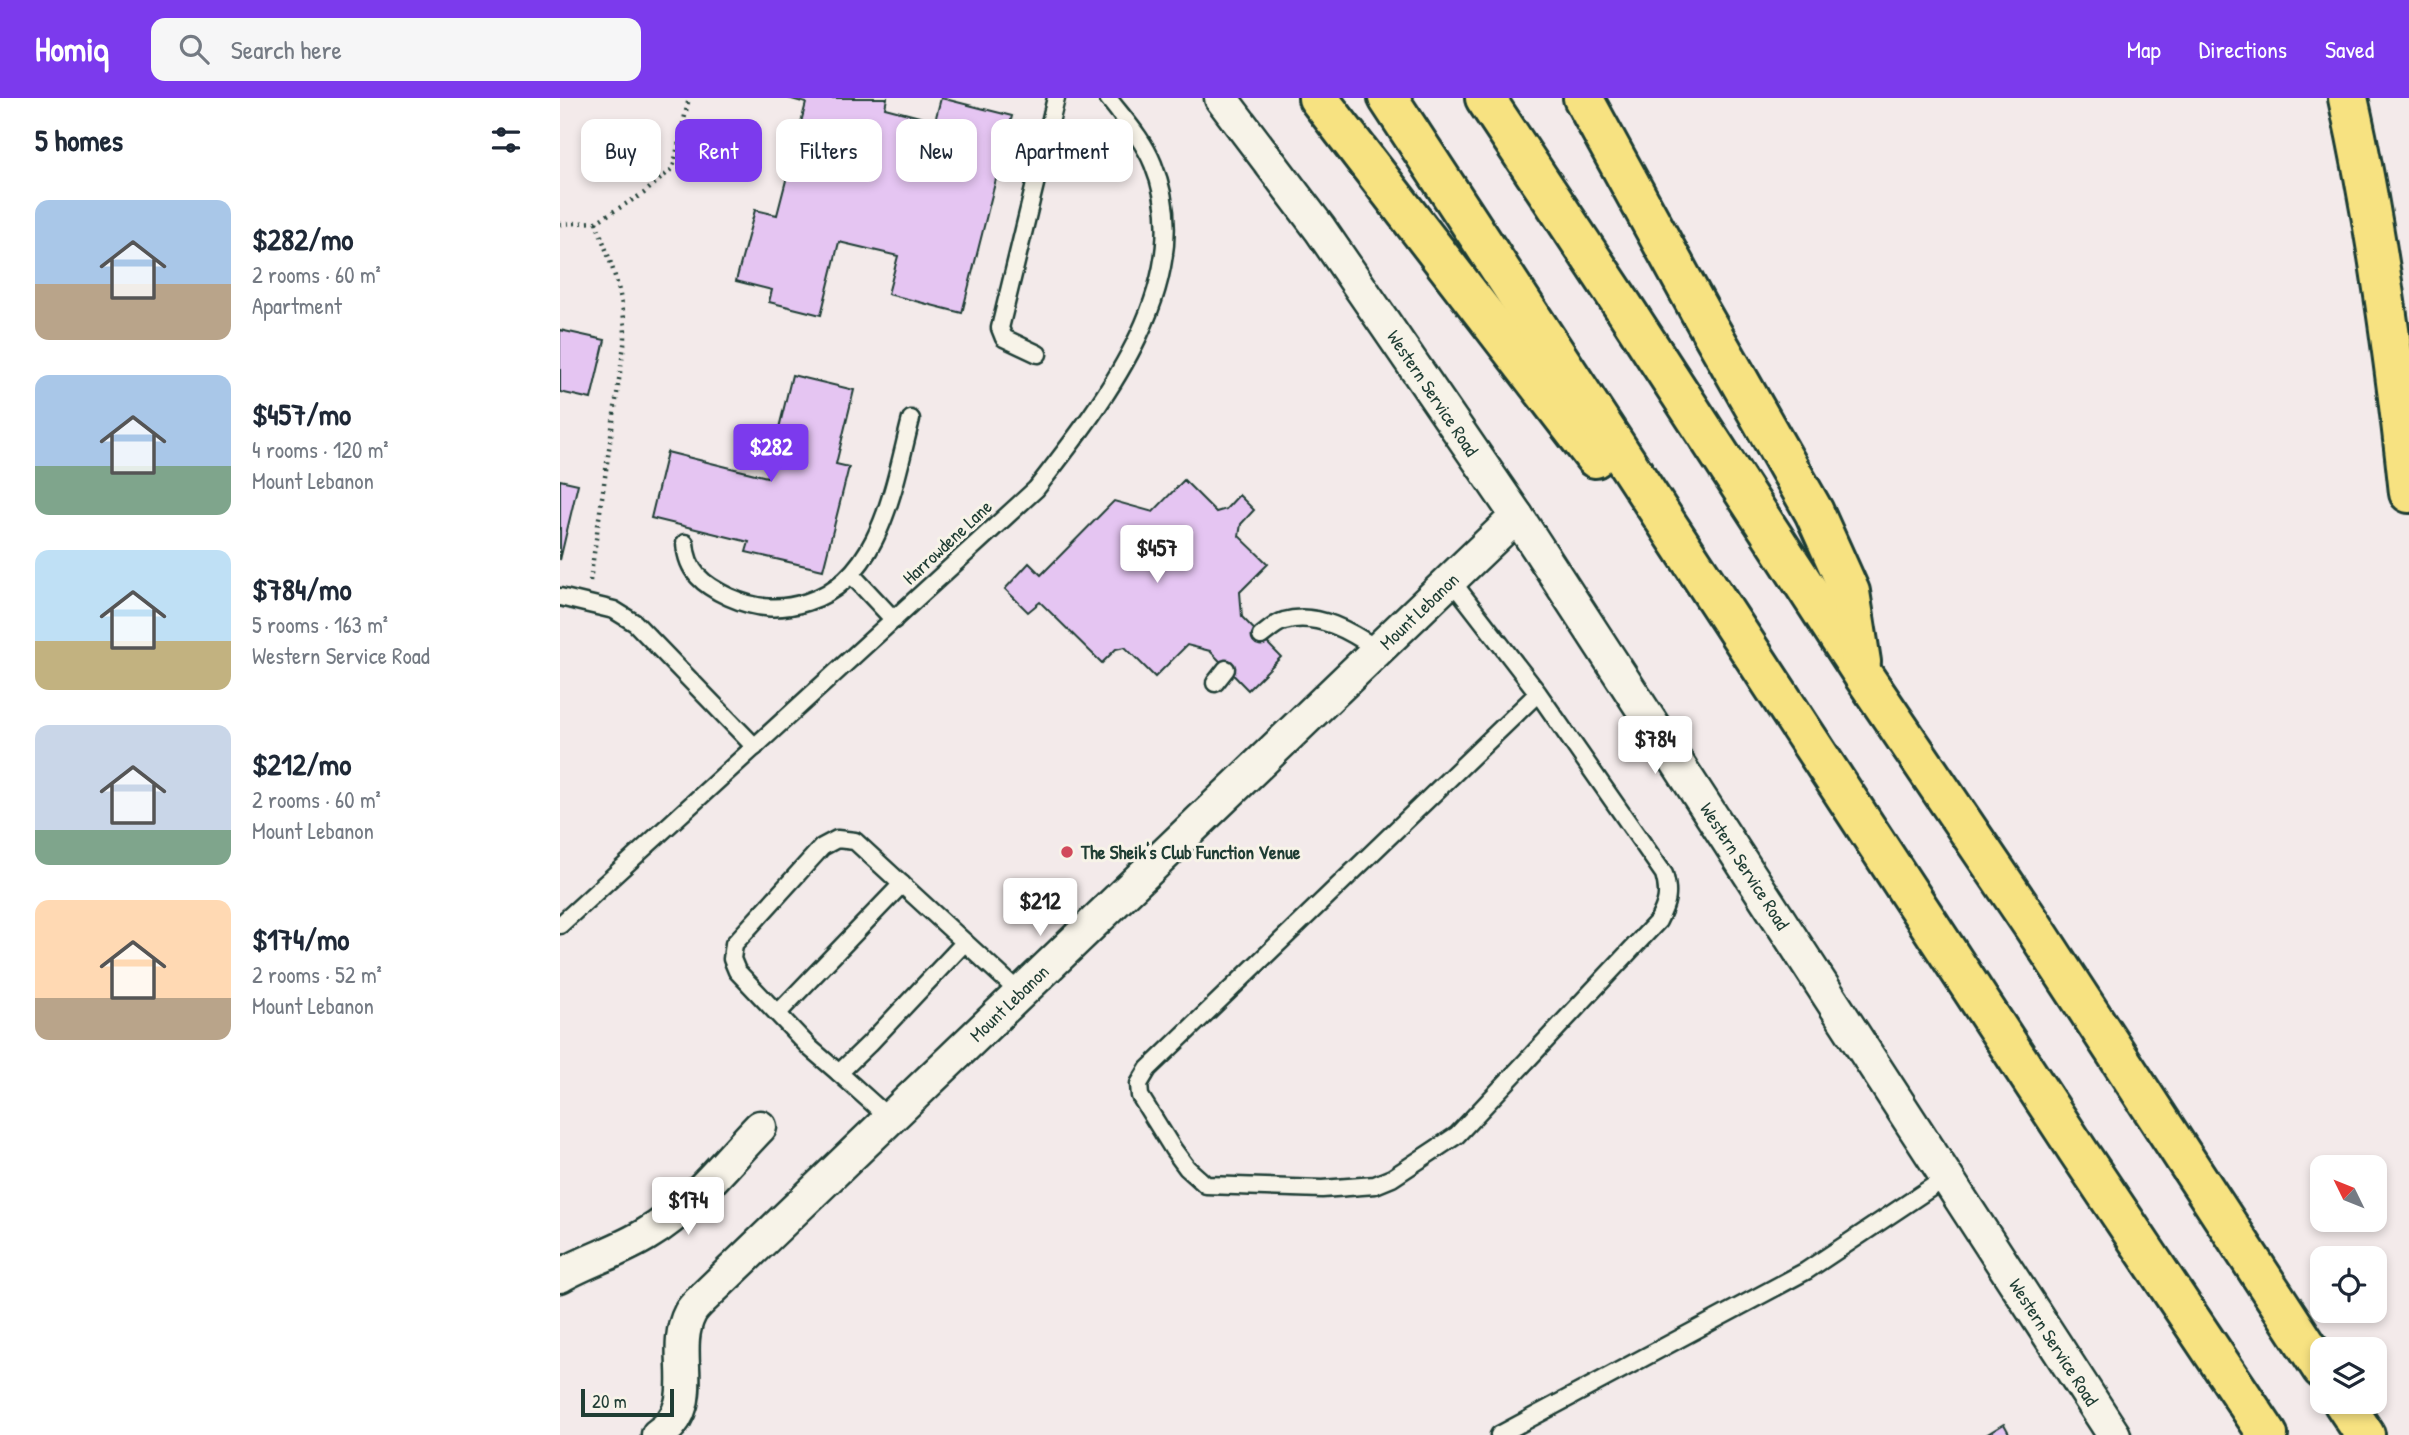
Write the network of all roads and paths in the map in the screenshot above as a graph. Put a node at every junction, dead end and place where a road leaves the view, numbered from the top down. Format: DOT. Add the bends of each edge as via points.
graph roads {
  1 [pos="689,98"];
  2 [pos="1056,98"];
  3 [pos="1108,98"];
  4 [pos="1221,98"];
  5 [pos="1318,98"];
  6 [pos="1388,98"];
  7 [pos="1485,98"];
  8 [pos="1583,98"];
  9 [pos="2348,98"];
  10 [pos="596,222"];
  11 [pos="560,224"];
  12 [pos="1038,354"];
  13 [pos="911,419"];
  14 [pos="2409,494"];
  15 [pos="1517,516"];
  16 [pos="685,543"];
  17 [pos="852,575"];
  18 [pos="1451,580"];
  19 [pos="560,597"];
  20 [pos="587,603"];
  21 [pos="894,620"];
  22 [pos="1261,636"];
  23 [pos="1378,650"];
  24 [pos="1751,653"];
  25 [pos="1226,669"];
  26 [pos="1863,675"];
  27 [pos="1215,683"];
  28 [pos="1538,692"];
  29 [pos="755,747"];
  30 [pos="902,884"];
  31 [pos="560,925"];
  32 [pos="965,942"];
  33 [pos="1020,993"];
  34 [pos="778,1013"];
  35 [pos="839,1073"];
  36 [pos="889,1118"];
  37 [pos="760,1127"];
  38 [pos="1947,1177"];
  39 [pos="560,1276"];
  40 [pos="2310,1351"];
  41 [pos="2351,1414"];
  42 [pos="658,1435"];
  43 [pos="1500,1435"];
  44 [pos="2114,1435"];
  45 [pos="2268,1435"];
  46 [pos="2365,1435"];
  1 -- 10 [label="path" via="673,168 644,193"];
  2 -- 12 [label="lane" via="1000,328 1004,338"];
  3 -- 21 [label="lane, Harrowdene Lane" via="1153,163 1165,204 1167,232 1161,264 1140,333 1090,419 1036,489"];
  4 -- 15 [label="street, Western Service Road" via="1320,229"];
  5 -- 24 [label="main road" via="1533,374 1693,596"];
  6 -- 24 [label="main road"];
  7 -- 26 [label="main road"];
  8 -- 26 [label="main road" via="1814,512 1850,592"];
  9 -- 14 [label="main road" via="2371,214"];
  10 -- 11 [label="path"];
  10 -- 20 [label="path" via="620,286 625,338"];
  13 -- 17 [label="lane" via="886,509"];
  15 -- 18 [label="street, Mount Lebanon"];
  15 -- 38 [label="street, Western Service Road"];
  16 -- 17 [label="lane" via="689,566 713,590 775,609 816,599"];
  17 -- 21 [label="lane"];
  18 -- 23 [label="street, Mount Lebanon"];
  18 -- 28 [label="lane"];
  19 -- 20 [label="lane"];
  20 -- 29 [label="lane" via="614,610 635,623"];
  21 -- 29 [label="lane, Harrowdene Lane"];
  22 -- 23 [label="lane" via="1283,621 1301,618 1329,623"];
  23 -- 33 [label="street, Mount Lebanon"];
  24 -- 45 [label="main road"];
  25 -- 27 [label="lane"];
  26 -- 40 [label="main road"];
  28 -- 28 [label="lane" via="1664,874 1669,889 1658,921 1457,1135 1392,1178 1375,1185 1322,1189 1206,1185 1172,1149 1140,1096 1139,1084 1148,1069"];
  29 -- 31 [label="lane, Harrowdene Lane"];
  30 -- 32 [label="lane"];
  30 -- 34 [label="lane"];
  30 -- 34 [label="lane" via="855,841 837,839 822,848 734,944 732,959 737,971"];
  32 -- 33 [label="lane"];
  32 -- 35 [label="lane"];
  33 -- 36 [label="street, Mount Lebanon"];
  34 -- 35 [label="lane"];
  35 -- 36 [label="lane"];
  36 -- 42 [label="street, Mount Lebanon" via="691,1311 685,1329 683,1402 674,1421"];
  37 -- 39 [label="street" via="666,1222"];
  38 -- 43 [label="lane" via="1806,1270"];
  38 -- 44 [label="street, Western Service Road"];
  41 -- 46 [label="main road"];
}
